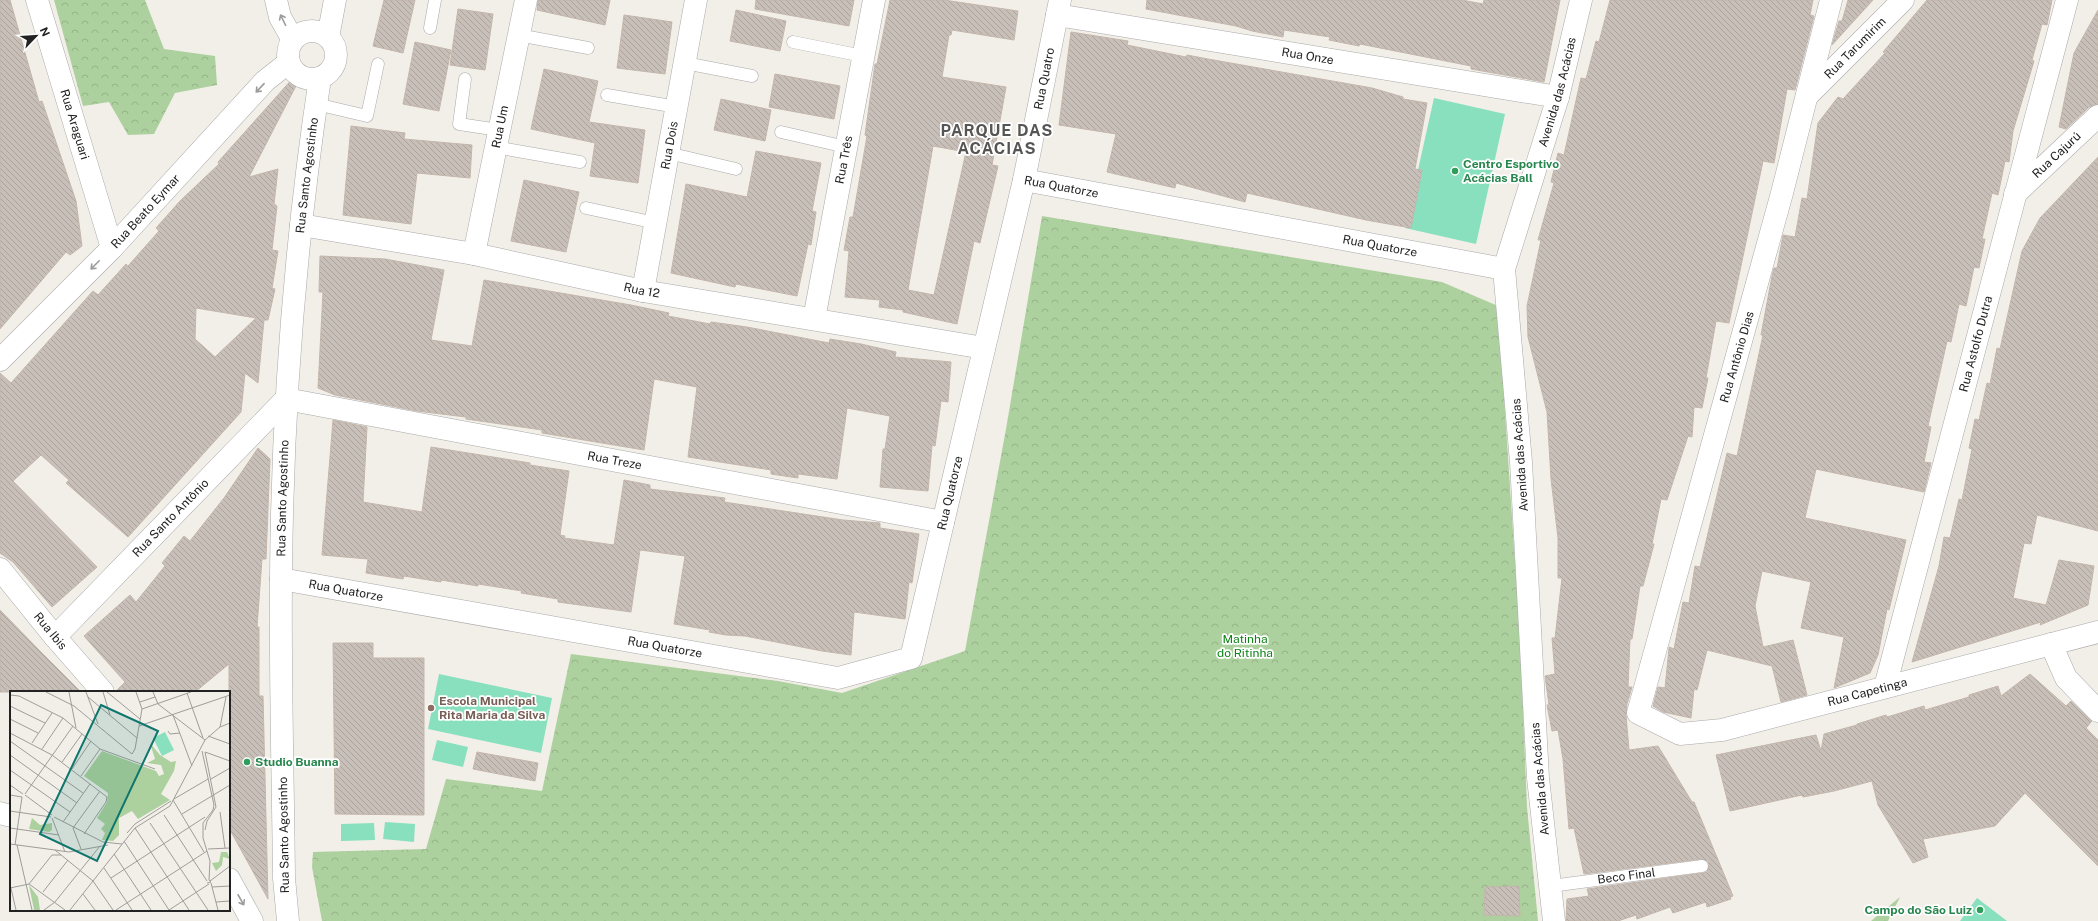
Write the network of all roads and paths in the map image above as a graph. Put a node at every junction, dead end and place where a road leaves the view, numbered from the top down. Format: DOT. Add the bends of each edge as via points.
graph roads {
  1 [pos="37,0"];
  2 [pos="276,0"];
  3 [pos="335,0"];
  4 [pos="435,0"];
  5 [pos="526,0"];
  6 [pos="696,0"];
  7 [pos="874,0"];
  8 [pos="1581,0"];
  9 [pos="1831,0"];
  10 [pos="1903,0"];
  11 [pos="2067,0"];
  12 [pos="1058,7"];
  13 [pos="430,28"];
  14 [pos="518,35"];
  15 [pos="328,37"];
  16 [pos="293,40"];
  17 [pos="793,42"];
  18 [pos="588,48"];
  19 [pos="863,56"];
  20 [pos="289,62"];
  21 [pos="684,63"];
  22 [pos="378,64"];
  23 [pos="752,76"];
  24 [pos="320,78"];
  25 [pos="465,80"];
  26 [pos="607,94"];
  27 [pos="1807,96"];
  28 [pos="1558,97"];
  29 [pos="316,104"];
  30 [pos="676,107"];
  31 [pos="2098,116"];
  32 [pos="781,132"];
  33 [pos="497,139"];
  34 [pos="846,147"];
  35 [pos="668,153"];
  36 [pos="580,162"];
  37 [pos="736,169"];
  38 [pos="1024,180"];
  39 [pos="2015,194"];
  40 [pos="586,208"];
  41 [pos="656,223"];
  42 [pos="301,225"];
  43 [pos="112,248"];
  44 [pos="474,254"];
  45 [pos="1504,269"];
  46 [pos="643,291"];
  47 [pos="814,319"];
  48 [pos="984,348"];
  49 [pos="0,360"];
  50 [pos="286,399"];
  51 [pos="942,522"];
  52 [pos="0,569"];
  53 [pos="281,579"];
  54 [pos="2098,632"];
  55 [pos="55,637"];
  56 [pos="2051,644"];
  57 [pos="1885,687"];
  58 [pos="102,691"];
  59 [pos="2098,711"];
  60 [pos="1638,713"];
  61 [pos="0,813"];
  62 [pos="10,816"];
  63 [pos="1702,866"];
  64 [pos="230,881"];
  65 [pos="1551,886"];
  66 [pos="252,921"];
  67 [pos="288,921"];
  68 [pos="1554,921"];
  1 -- 43 [label="street, Rua Araguari"];
  16 -- 2 [label="street, one-way" via="280,17"];
  3 -- 15 [label="street"];
  4 -- 13 [label="lane"];
  5 -- 14 [label="street, Rua Um"];
  6 -- 21 [label="street, Rua Dois"];
  7 -- 19 [label="street, Rua Três"];
  8 -- 28 [label="street, Avenida das Acácias"];
  9 -- 27 [label="street, Rua Antônio Dias"];
  10 -- 27 [label="street, Rua Tarumirim"];
  11 -- 39 [label="street, Rua Astolfo Dutra"];
  12 -- 28 [label="street, Rua Onze"];
  12 -- 38 [label="street, Rua Quatro"];
  14 -- 18 [label="lane"];
  14 -- 33 [label="street, Rua Um"];
  15 -- 16 [label="street" via="321,32 306,31"];
  15 -- 24 [label="street" via="333,43 336,60 333,68"];
  16 -- 20 [label="street" via="289,46"];
  17 -- 19 [label="lane"];
  19 -- 34 [label="street, Rua Três"];
  20 -- 24 [label="street" via="297,74 312,79"];
  20 -- 43 [label="street, Rua Beato Eymar, one-way" via="265,81"];
  21 -- 23 [label="lane"];
  21 -- 30 [label="street, Rua Dois"];
  22 -- 29 [label="lane" via="367,116"];
  24 -- 29 [label="street, Rua Santo Agostinho"];
  25 -- 33 [label="lane" via="459,124"];
  26 -- 30 [label="lane"];
  27 -- 60 [label="street, Rua Antônio Dias"];
  28 -- 45 [label="street, Avenida das Acácias"];
  29 -- 42 [label="street, Rua Santo Agostinho"];
  30 -- 35 [label="street, Rua Dois"];
  31 -- 39 [label="street, Rua Cajurú"];
  32 -- 34 [label="lane"];
  33 -- 36 [label="lane"];
  33 -- 44 [label="street, Rua Um"];
  34 -- 47 [label="street, Rua Três"];
  35 -- 37 [label="lane"];
  35 -- 41 [label="street, Rua Dois"];
  38 -- 45 [label="street, Rua Quatorze"];
  38 -- 48 [label="street, Rua Quatorze"];
  39 -- 57 [label="street, Rua Astolfo Dutra"];
  40 -- 41 [label="lane"];
  41 -- 46 [label="street, Rua Dois"];
  42 -- 44 [label="street, Rua 12"];
  42 -- 50 [label="street, Rua Santo Agostinho"];
  43 -- 49 [label="street, Rua Beato Eymar, one-way"];
  44 -- 46 [label="street, Rua 12"];
  45 -- 65 [label="street, Avenida das Acácias" via="1521,462 1538,778"];
  46 -- 47 [label="street, Rua 12"];
  47 -- 48 [label="street, Rua 12"];
  48 -- 51 [label="street, Rua Quatorze"];
  50 -- 51 [label="street, Rua Treze"];
  50 -- 53 [label="street, Rua Santo Agostinho"];
  50 -- 55 [label="street, Rua Santo Antônio"];
  51 -- 53 [label="street, Rua Quatorze" via="911,658 838,678"];
  52 -- 55 [label="street, Rua Ibis"];
  53 -- 67 [label="street, Rua Santo Agostinho" via="284,878"];
  54 -- 56 [label="street, Rua Capetinga"];
  55 -- 58 [label="street, Rua Ibis"];
  56 -- 57 [label="street, Rua Capetinga"];
  56 -- 59 [label="street" via="2066,678"];
  57 -- 60 [label="street, Rua Capetinga" via="1722,730 1680,734"];
  61 -- 62 [label="street"];
  63 -- 65 [label="lane, Beco Final"];
  64 -- 66 [label="street, one-way"];
  65 -- 68 [label="street, Avenida das Acácias"];
}
